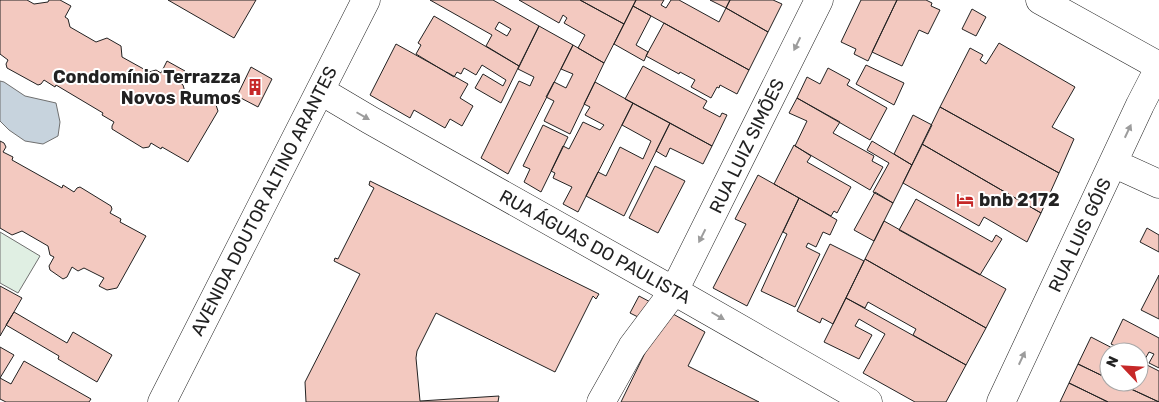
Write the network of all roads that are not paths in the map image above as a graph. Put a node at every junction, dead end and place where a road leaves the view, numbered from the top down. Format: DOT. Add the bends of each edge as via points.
graph roads {
  1 [pos="366,0"];
  2 [pos="819,0"];
  3 [pos="1040,0"];
  4 [pos="1159,67"];
  5 [pos="321,91"];
  6 [pos="1114,163"];
  7 [pos="1159,184"];
  8 [pos="674,291"];
  9 [pos="162,402"];
  10 [pos="601,402"];
  11 [pos="868,402"];
  12 [pos="1001,402"];
  1 -- 5 [label="street, AVENIDA DOUTOR ALTINO ARANTES"];
  2 -- 8 [label="street, RUA LUIZ SIMÕES, one-way"];
  3 -- 4 [label="street"];
  6 -- 4 [label="street, RUA LUIS GÓIS, one-way"];
  5 -- 8 [label="street, RUA ÁGUAS DO PAULISTA, one-way"];
  5 -- 9 [label="street, AVENIDA DOUTOR ALTINO ARANTES"];
  6 -- 7 [label="street"];
  12 -- 6 [label="street, RUA LUIS GÓIS, one-way"];
  8 -- 10 [label="street, RUA LUIZ SIMÕES" via="632,347"];
  8 -- 11 [label="street, RUA ÁGUAS DO PAULISTA, one-way"];
}
